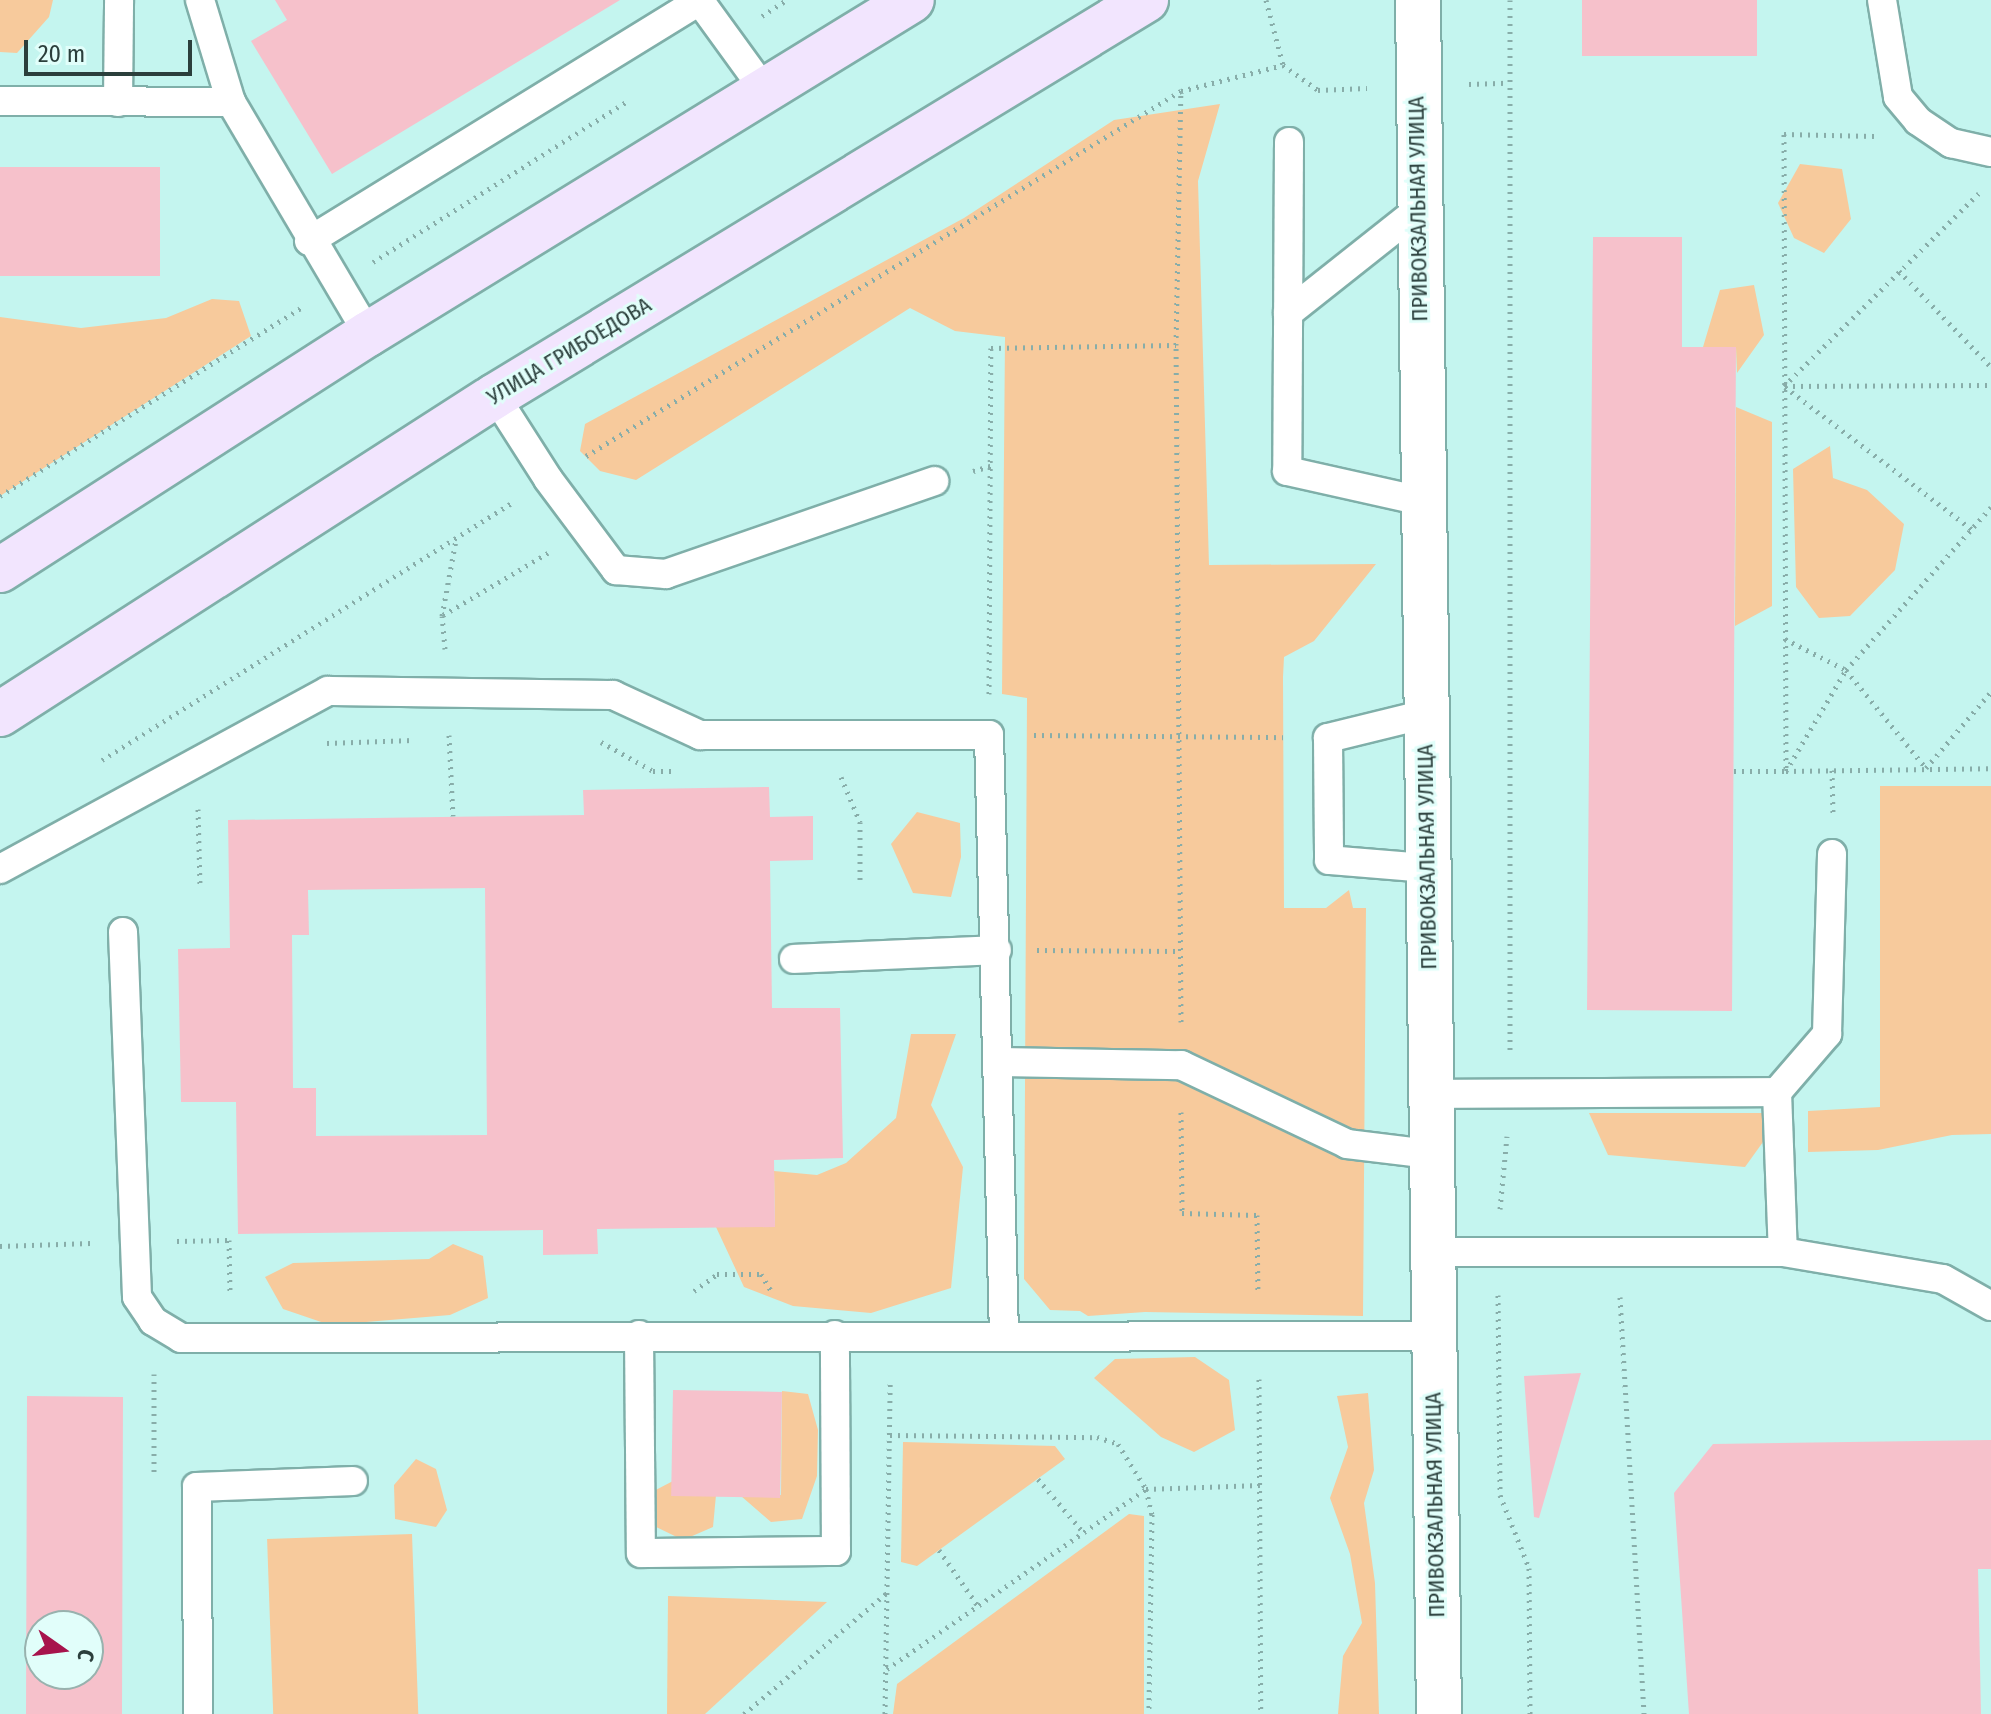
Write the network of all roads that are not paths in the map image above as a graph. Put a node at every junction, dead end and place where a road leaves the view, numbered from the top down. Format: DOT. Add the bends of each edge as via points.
graph roads {
  1 [pos="119,0"];
  2 [pos="200,0"];
  3 [pos="699,0"];
  4 [pos="912,0"];
  5 [pos="1146,0"];
  6 [pos="1418,0"];
  7 [pos="1882,0"];
  8 [pos="763,88"];
  9 [pos="0,101"];
  10 [pos="118,102"];
  11 [pos="231,102"];
  12 [pos="1289,142"];
  13 [pos="1991,152"];
  14 [pos="1418,210"];
  15 [pos="309,241"];
  16 [pos="1288,313"];
  17 [pos="368,334"];
  18 [pos="495,396"];
  19 [pos="934,481"];
  20 [pos="1421,501"];
  21 [pos="0,570"];
  22 [pos="0,714"];
  23 [pos="1426,714"];
  24 [pos="1832,854"];
  25 [pos="1426,868"];
  26 [pos="0,869"];
  27 [pos="123,932"];
  28 [pos="997,950"];
  29 [pos="794,959"];
  30 [pos="1001,1062"];
  31 [pos="1777,1092"];
  32 [pos="1430,1094"];
  33 [pos="1430,1154"];
  34 [pos="1431,1252"];
  35 [pos="1783,1252"];
  36 [pos="1991,1306"];
  37 [pos="639,1335"];
  38 [pos="835,1335"];
  39 [pos="1004,1336"];
  40 [pos="1433,1336"];
  41 [pos="353,1481"];
  42 [pos="198,1714"];
  43 [pos="1439,1714"];
  1 -- 10 [label="lane"];
  2 -- 11 [label="lane"];
  3 -- 8 [label="lane"];
  3 -- 15 [label="lane"];
  4 -- 8 [label="main road"];
  5 -- 18 [label="main road, УЛИЦА ГРИБОЕДОВА"];
  6 -- 14 [label="street, ПРИВОКЗАЛЬНАЯ УЛИЦА"];
  7 -- 13 [label="lane" via="1898,97 1918,121 1951,143"];
  8 -- 17 [label="main road"];
  9 -- 10 [label="lane"];
  10 -- 11 [label="lane"];
  11 -- 15 [label="lane"];
  12 -- 16 [label="lane"];
  14 -- 16 [label="lane"];
  14 -- 20 [label="street, ПРИВОКЗАЛЬНАЯ УЛИЦА"];
  15 -- 17 [label="lane"];
  16 -- 20 [label="lane" via="1287,471"];
  17 -- 21 [label="main road"];
  18 -- 19 [label="lane" via="616,570 666,574"];
  18 -- 22 [label="main road, УЛИЦА ГРИБОЕДОВА"];
  20 -- 23 [label="street, ПРИВОКЗАЛЬНАЯ УЛИЦА"];
  23 -- 25 [label="street, ПРИВОКЗАЛЬНАЯ УЛИЦА"];
  23 -- 25 [label="lane" via="1328,738 1329,860"];
  24 -- 31 [label="lane" via="1827,1034"];
  25 -- 32 [label="street, ПРИВОКЗАЛЬНАЯ УЛИЦА"];
  26 -- 28 [label="lane" via="328,691 613,695 700,735 989,735"];
  27 -- 37 [label="lane" via="137,1297 153,1321 181,1338"];
  28 -- 29 [label="lane"];
  28 -- 30 [label="lane"];
  30 -- 33 [label="lane" via="1181,1065 1347,1144"];
  30 -- 39 [label="lane"];
  31 -- 32 [label="lane"];
  31 -- 35 [label="lane"];
  32 -- 33 [label="street, ПРИВОКЗАЛЬНАЯ УЛИЦА"];
  33 -- 34 [label="street, ПРИВОКЗАЛЬНАЯ УЛИЦА"];
  34 -- 35 [label="lane"];
  34 -- 40 [label="street, ПРИВОКЗАЛЬНАЯ УЛИЦА"];
  35 -- 36 [label="lane" via="1943,1279"];
  37 -- 38 [label="lane"];
  37 -- 38 [label="lane" via="641,1553 836,1551"];
  38 -- 39 [label="lane"];
  39 -- 40 [label="lane"];
  40 -- 43 [label="street, ПРИВОКЗАЛЬНАЯ УЛИЦА"];
  41 -- 42 [label="lane" via="197,1487"];
}
